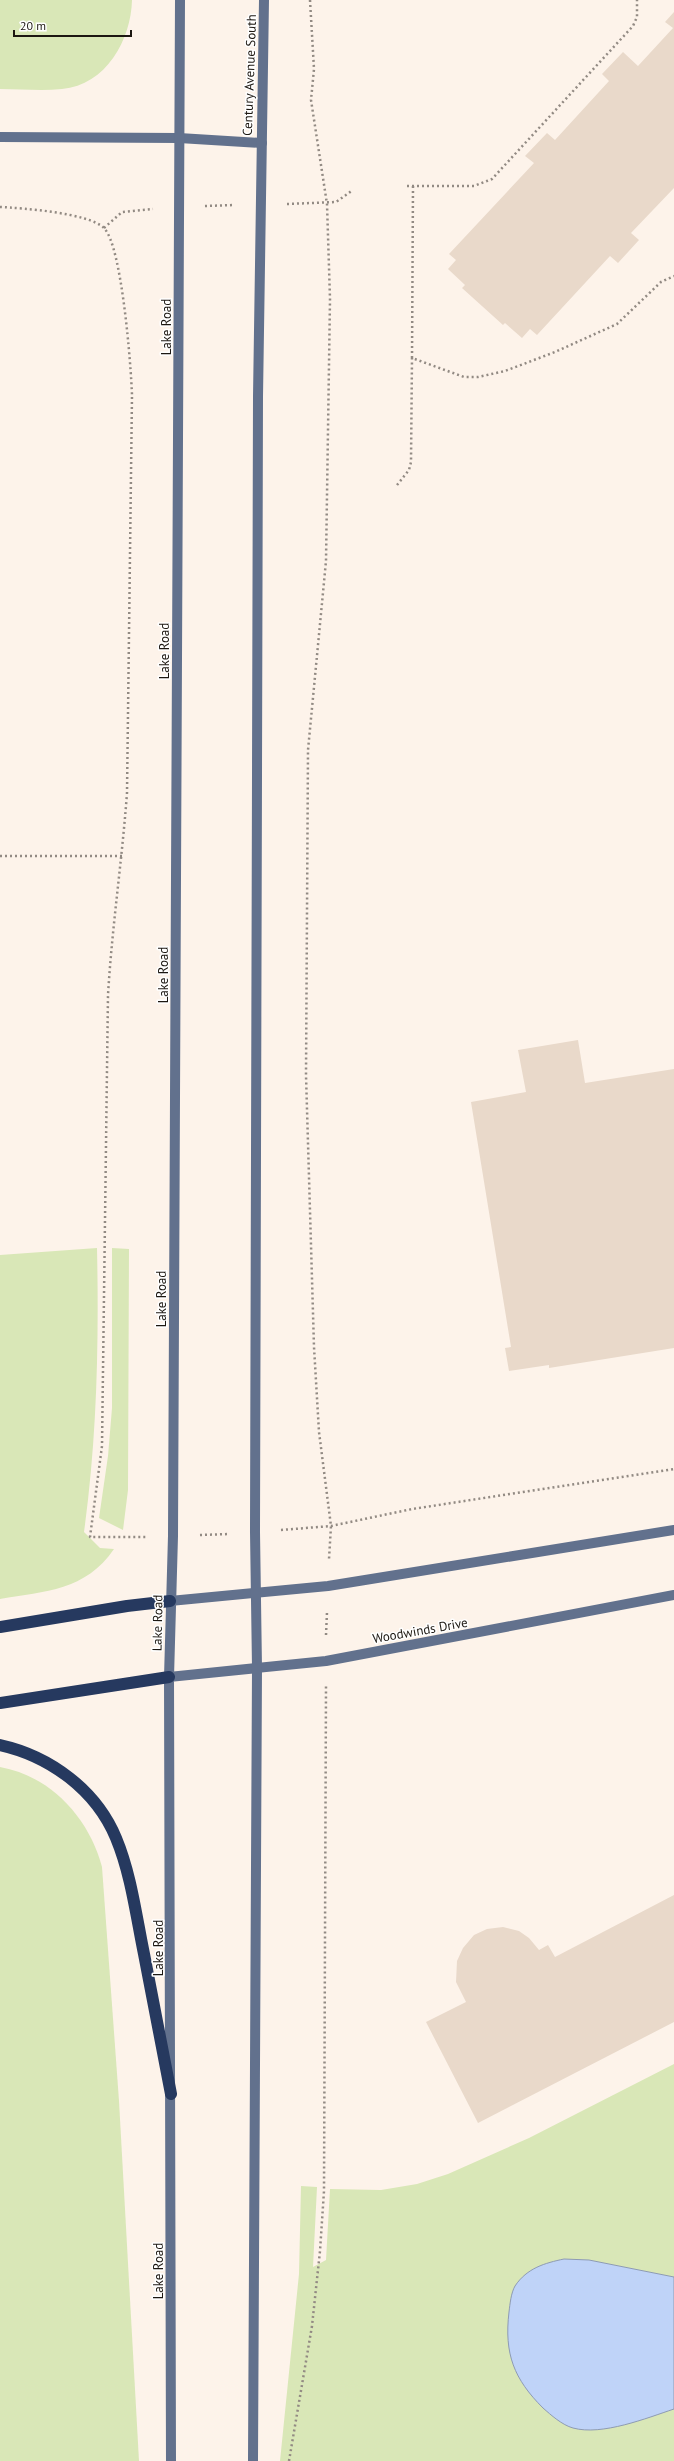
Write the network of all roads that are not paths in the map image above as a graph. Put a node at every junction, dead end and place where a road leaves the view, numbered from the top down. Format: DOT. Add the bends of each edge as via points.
graph roads {
  1 [pos="180,0"];
  2 [pos="264,0"];
  3 [pos="0,137"];
  4 [pos="179,138"];
  5 [pos="262,143"];
  6 [pos="674,1530"];
  7 [pos="255,1593"];
  8 [pos="674,1596"];
  9 [pos="170,1601"];
  10 [pos="0,1628"];
  11 [pos="257,1668"];
  12 [pos="169,1677"];
  13 [pos="0,1703"];
  14 [pos="0,1745"];
  15 [pos="171,2094"];
  16 [pos="171,2461"];
  17 [pos="253,2461"];
  1 -- 4 [label="main road"];
  2 -- 5 [label="main road, Century Avenue South"];
  3 -- 4 [label="main road, Century Avenue South"];
  4 -- 5 [label="main road, Century Avenue South"];
  4 -- 9 [label="main road, Lake Road" via="173,1536"];
  5 -- 7 [label="main road"];
  6 -- 7 [label="main road" via="328,1586"];
  7 -- 9 [label="main road"];
  7 -- 11 [label="main road"];
  8 -- 11 [label="main road, Woodwinds Drive" via="326,1660"];
  9 -- 10 [label="highway"];
  9 -- 12 [label="main road, Lake Road"];
  11 -- 12 [label="main road, Woodwinds Drive"];
  11 -- 17 [label="main road"];
  12 -- 13 [label="highway"];
  12 -- 15 [label="main road, Lake Road"];
  14 -- 15 [label="highway" via="34,1755 74,1782 98,1808 116,1837 128,1878"];
  15 -- 16 [label="main road, Lake Road"];
}
